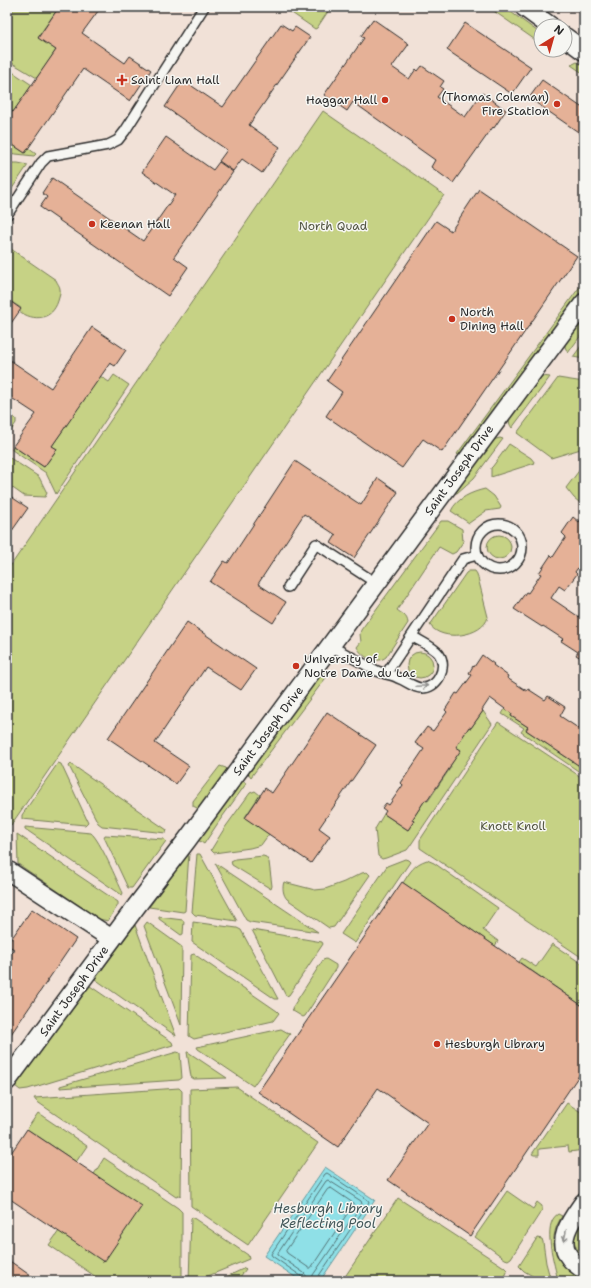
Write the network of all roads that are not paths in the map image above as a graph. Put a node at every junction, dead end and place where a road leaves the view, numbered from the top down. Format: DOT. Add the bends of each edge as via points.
graph roads {
  1 [pos="204,7"];
  2 [pos="524,7"];
  3 [pos="539,18"];
  4 [pos="573,43"];
  5 [pos="584,51"];
  6 [pos="7,215"];
  7 [pos="584,303"];
  8 [pos="477,555"];
  9 [pos="376,583"];
  10 [pos="288,587"];
  11 [pos="412,636"];
  12 [pos="331,646"];
  13 [pos="386,674"];
  14 [pos="7,870"];
  15 [pos="112,939"];
  16 [pos="7,1081"];
  17 [pos="584,1202"];
  18 [pos="584,1270"];
  1 -- 6 [label="lane" via="118,140 108,145 48,156"];
  2 -- 3 [label="street"];
  4 -- 5 [label="street"];
  7 -- 9 [label="street, Saint Joseph Drive"];
  8 -- 8 [label="lane" via="481,562 494,570 508,568 519,558 522,551 520,537 510,527 496,524 490,526 477,541"];
  8 -- 11 [label="lane" via="463,559"];
  9 -- 10 [label="lane" via="316,544"];
  9 -- 12 [label="street, Saint Joseph Drive"];
  11 -- 13 [label="lane"];
  13 -- 11 [label="lane, one-way" via="415,687 423,688 437,681 443,665 438,654"];
  12 -- 13 [label="lane"];
  12 -- 15 [label="street, Saint Joseph Drive"];
  14 -- 15 [label="street"];
  15 -- 16 [label="street, Saint Joseph Drive"];
  17 -- 18 [label="street, one-way" via="569,1223 565,1232 564,1247 566,1254"];
}
